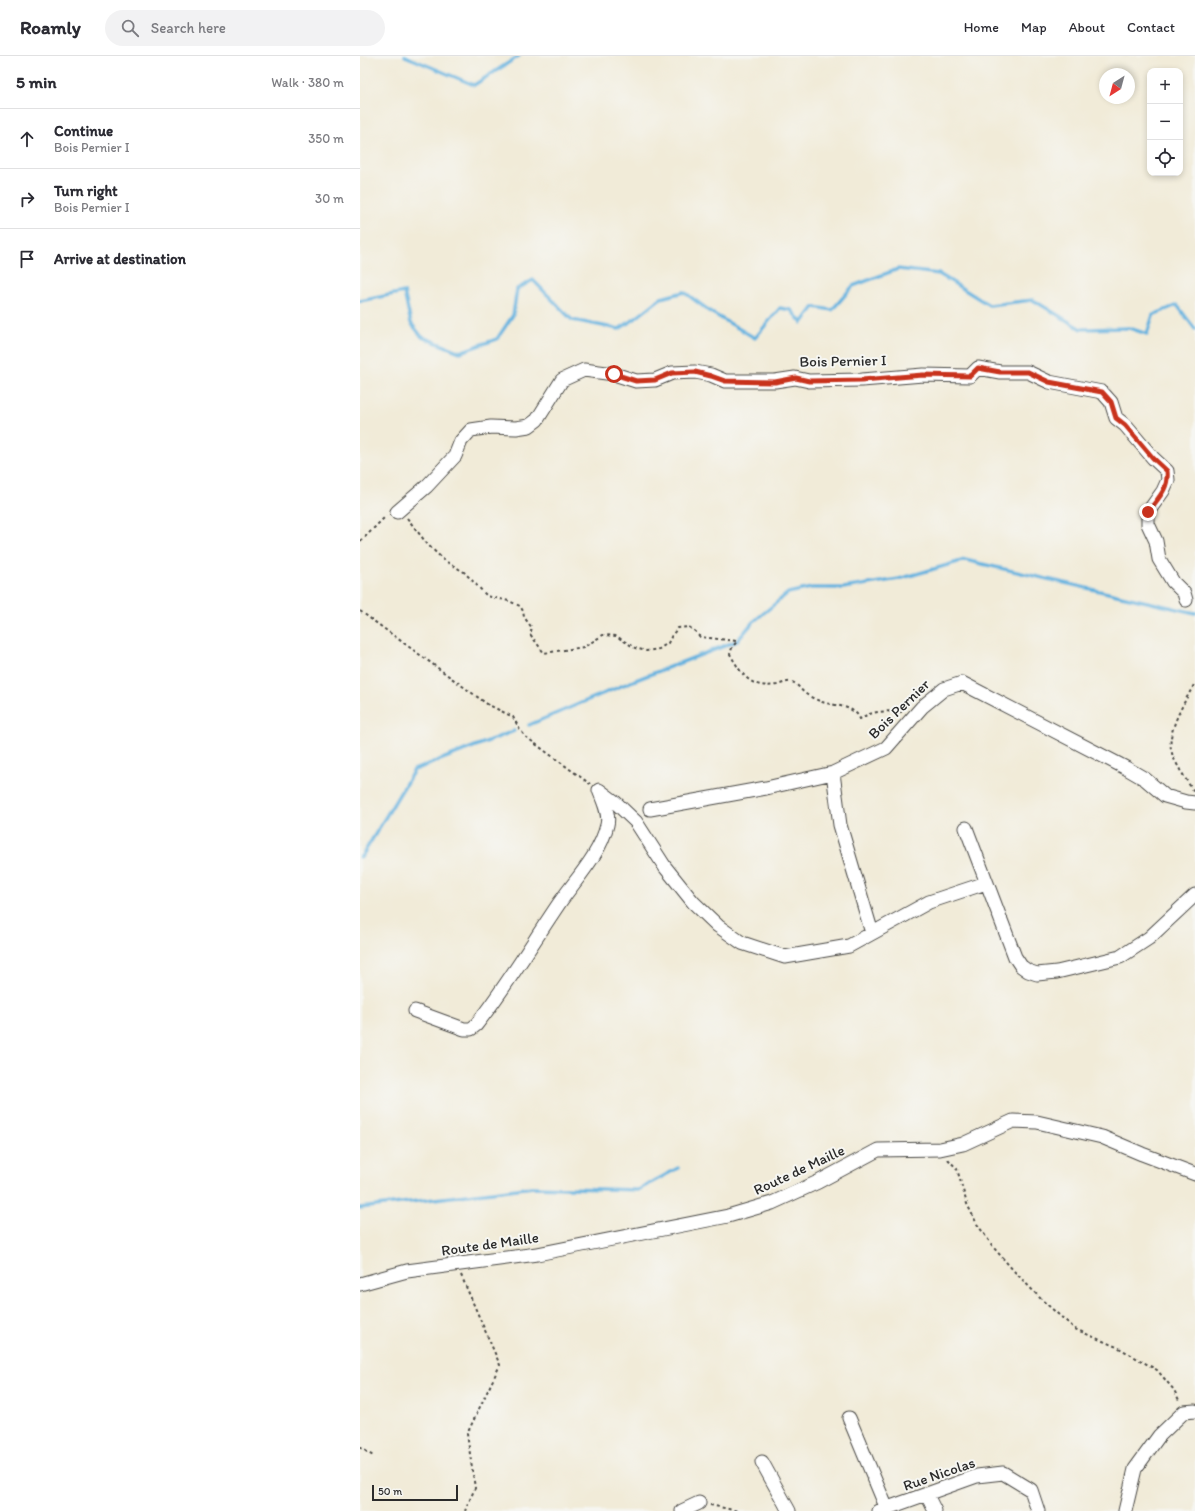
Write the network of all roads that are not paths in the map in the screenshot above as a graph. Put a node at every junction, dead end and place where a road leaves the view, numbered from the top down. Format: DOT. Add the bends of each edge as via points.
graph roads {
  1 [pos="397,512"];
  2 [pos="1186,600"];
  3 [pos="833,773"];
  4 [pos="1195,802"];
  5 [pos="650,809"];
  6 [pos="608,820"];
  7 [pos="636,822"];
  8 [pos="966,828"];
  9 [pos="986,883"];
  10 [pos="1195,896"];
  11 [pos="872,933"];
  12 [pos="415,1011"];
  13 [pos="1195,1174"];
  14 [pos="360,1284"];
  15 [pos="1190,1412"];
  16 [pos="849,1418"];
  17 [pos="762,1462"];
  18 [pos="927,1494"];
  19 [pos="699,1503"];
  20 [pos="883,1510"];
  21 [pos="682,1511"];
  22 [pos="789,1511"];
  23 [pos="935,1511"];
  24 [pos="1038,1511"];
  25 [pos="1125,1511"];
  1 -- 2 [label="street, Bois Pernier I" via="427,486 455,456 471,430 529,426 537,420 562,380 584,370 614,374 636,381 655,380 672,373 687,373 711,376 725,381 775,382 796,378 809,381 923,375 970,376 978,368 1000,372 1028,372 1049,382 1102,392 1111,402 1116,418 1167,471 1168,480 1163,491 1148,512 1148,524 1156,541 1159,558 1173,582 1184,593"];
  3 -- 4 [label="street, Bois Pernier" via="886,748 922,707 944,689 962,683 1126,768 1145,779 1165,796"];
  3 -- 5 [label="street, Bois Pernier"];
  3 -- 11 [label="street" via="840,825"];
  6 -- 7 [label="street" via="619,818"];
  6 -- 7 [label="street" via="599,790"];
  6 -- 12 [label="street" via="603,837 589,863 558,904 508,983 476,1025 471,1029 464,1029"];
  7 -- 11 [label="street" via="665,867 693,902 718,926 742,943 785,957 849,946"];
  8 -- 9 [label="street"];
  9 -- 10 [label="street" via="1015,957 1021,966 1037,974 1057,972 1120,957 1149,938"];
  9 -- 11 [label="street" via="929,902"];
  13 -- 14 [label="street, Route de Maille" via="1102,1137 1036,1122 1013,1121 963,1144 940,1149 878,1150 772,1203 728,1216 537,1254 407,1271"];
  15 -- 25 [label="street" via="1159,1436 1134,1469"];
  16 -- 20 [label="street"];
  17 -- 22 [label="street"];
  18 -- 20 [label="street, Rue Nicolas"];
  18 -- 23 [label="street"];
  18 -- 24 [label="street, Rue Nicolas" via="977,1476 1004,1473 1031,1490"];
  19 -- 21 [label="street"];
}
